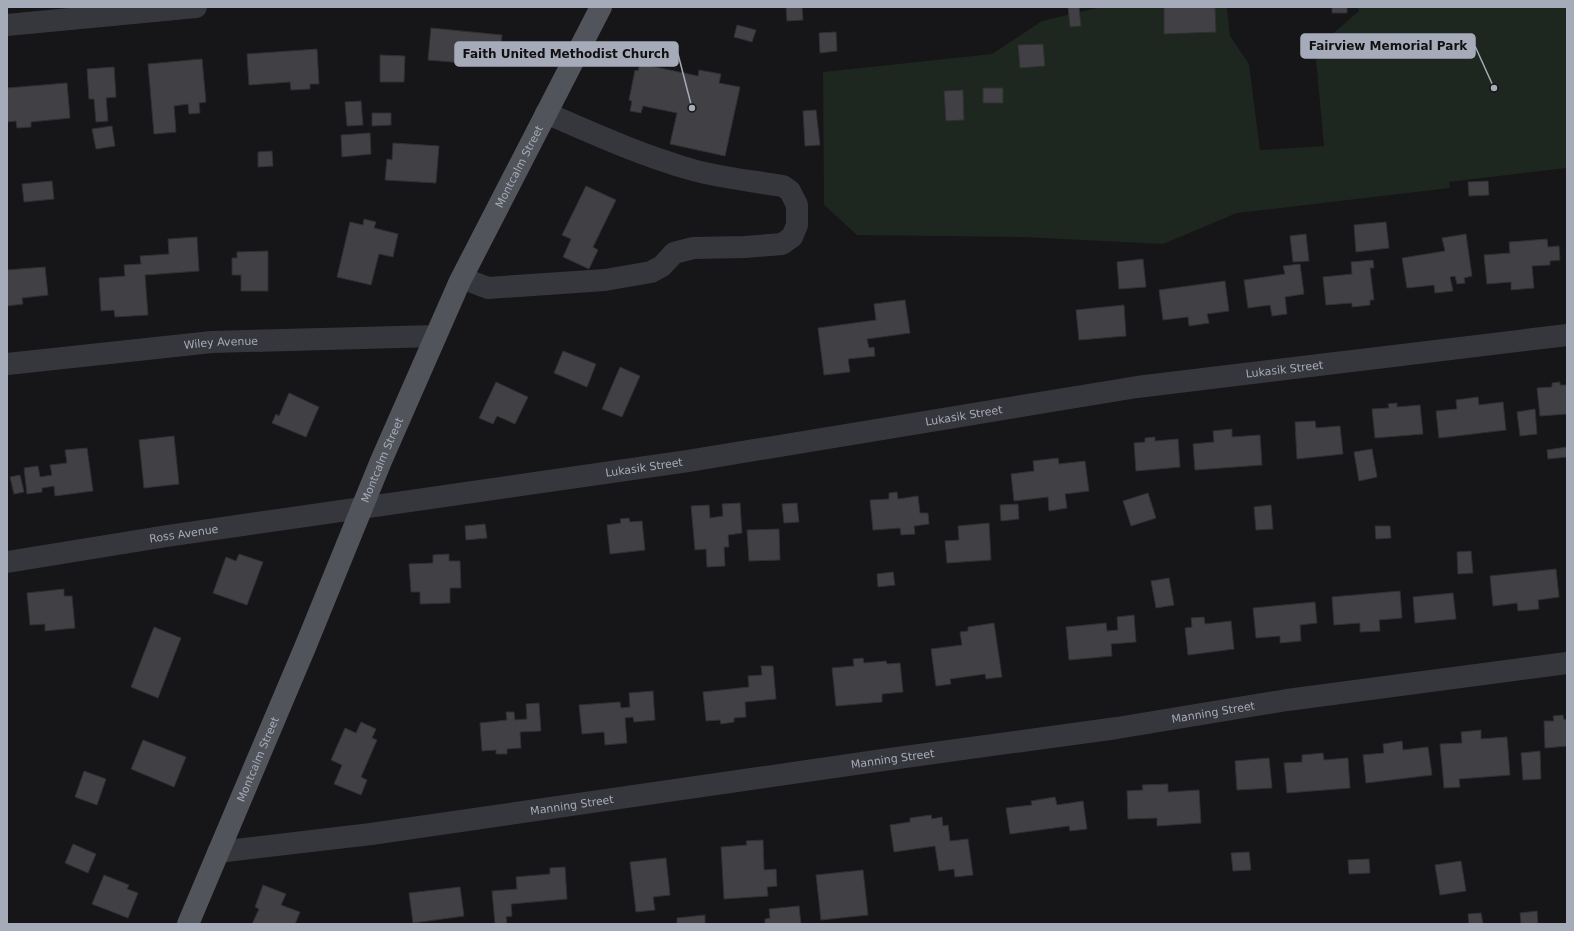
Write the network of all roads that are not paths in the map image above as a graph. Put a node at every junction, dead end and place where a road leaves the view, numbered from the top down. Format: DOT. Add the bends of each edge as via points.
graph roads {
  1 [pos="196,7"];
  2 [pos="602,7"];
  3 [pos="7,25"];
  4 [pos="546,114"];
  5 [pos="462,278"];
  6 [pos="1567,335"];
  7 [pos="436,336"];
  8 [pos="7,364"];
  9 [pos="362,509"];
  10 [pos="7,562"];
  11 [pos="1567,663"];
  12 [pos="218,852"];
  13 [pos="188,924"];
  1 -- 3 [label="street"];
  2 -- 4 [label="main road, Montcalm Street"];
  4 -- 5 [label="main road, Montcalm Street"];
  4 -- 5 [label="street" via="693,170 783,186 790,191 797,206 797,225 792,237 782,244 693,248 674,253 662,266 651,272 605,280 488,288"];
  5 -- 7 [label="main road, Montcalm Street"];
  6 -- 9 [label="street, Lukasik Street" via="1137,387 688,461"];
  7 -- 8 [label="street, Wiley Avenue" via="212,342"];
  7 -- 9 [label="main road, Montcalm Street"];
  9 -- 10 [label="street, Ross Avenue" via="167,536"];
  9 -- 12 [label="main road, Montcalm Street"];
  11 -- 12 [label="street, Manning Street" via="1287,700 1117,728 371,834"];
  12 -- 13 [label="main road, Montcalm Street"];
}
